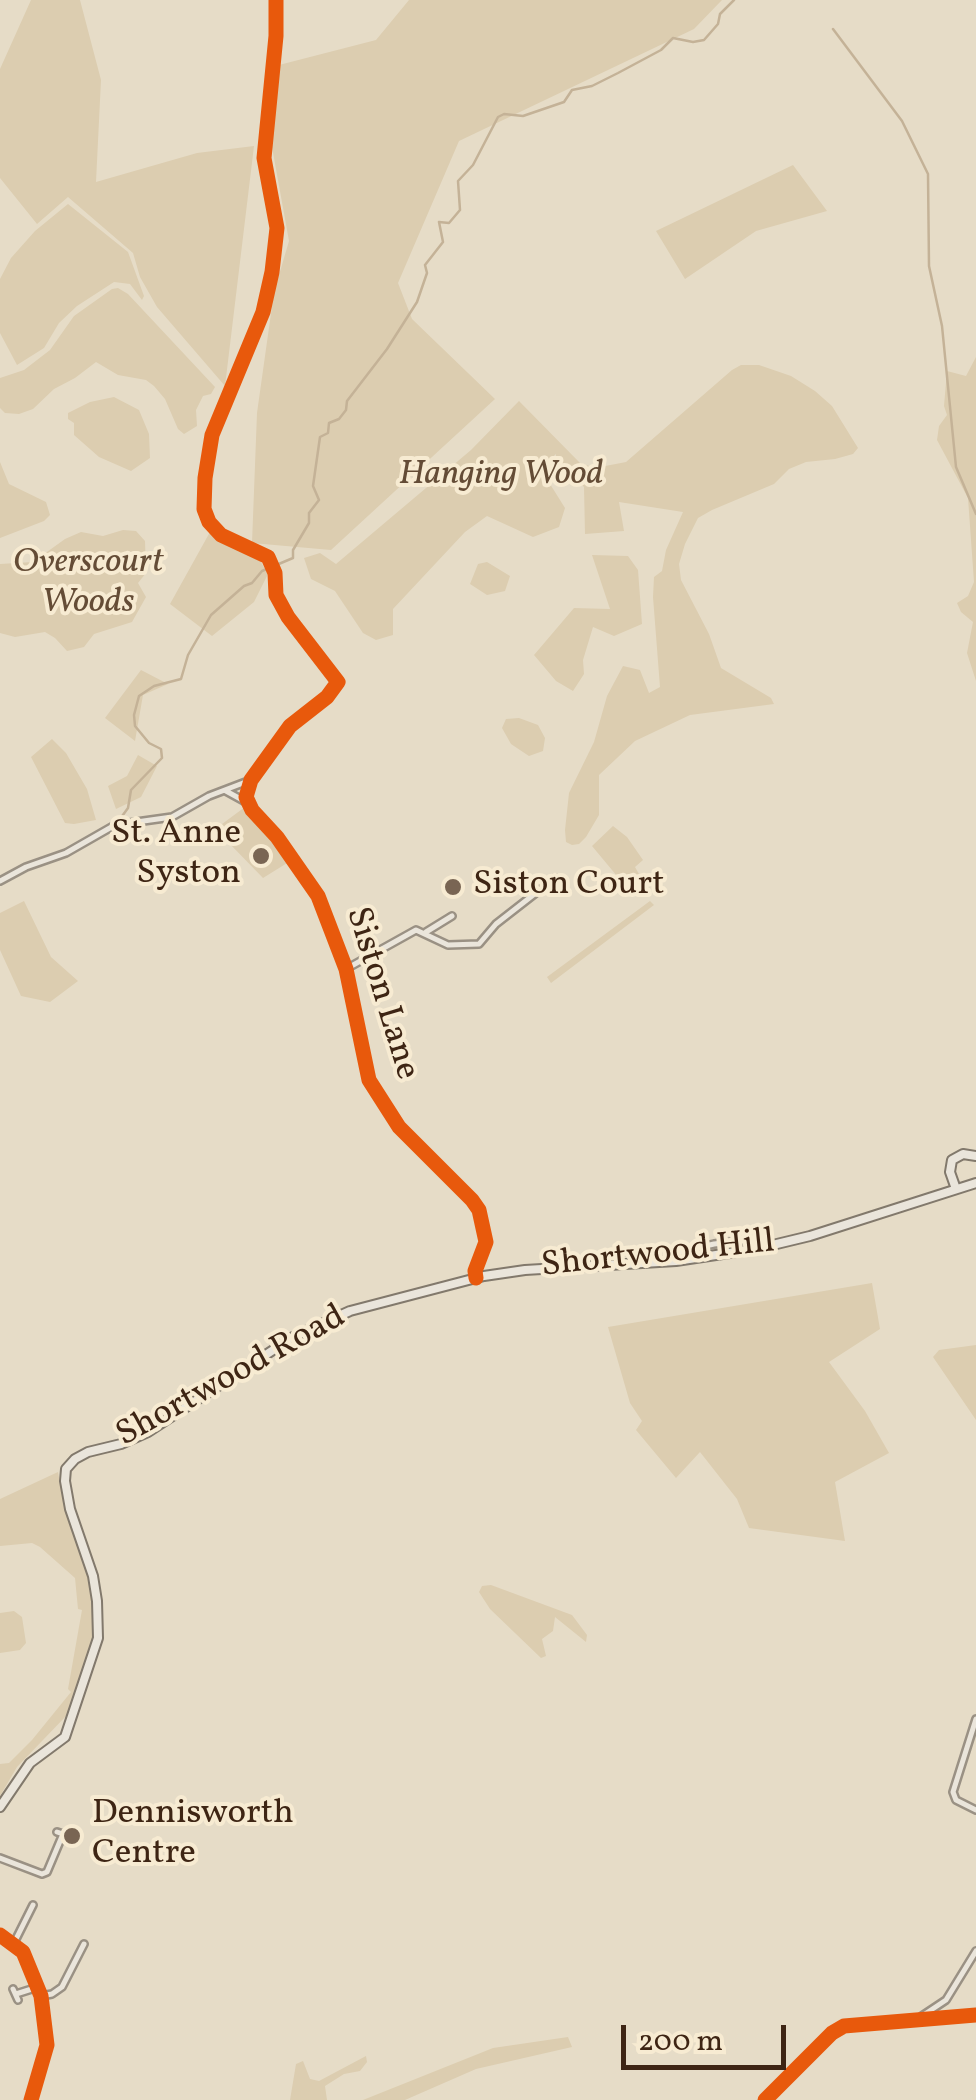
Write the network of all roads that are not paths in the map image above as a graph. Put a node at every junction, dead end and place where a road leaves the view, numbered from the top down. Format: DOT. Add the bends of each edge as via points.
graph roads {
  1 [pos="276,0"];
  2 [pos="251,780"];
  3 [pos="226,791"];
  4 [pos="248,804"];
  5 [pos="555,878"];
  6 [pos="0,881"];
  7 [pos="452,916"];
  8 [pos="426,932"];
  9 [pos="346,969"];
  10 [pos="976,1156"];
  11 [pos="976,1183"];
  12 [pos="956,1189"];
  13 [pos="480,1277"];
  14 [pos="976,1719"];
  15 [pos="0,1807"];
  16 [pos="976,1810"];
  17 [pos="57,1832"];
  18 [pos="0,1858"];
  19 [pos="33,1905"];
  20 [pos="0,1935"];
  21 [pos="14,1943"];
  22 [pos="84,1944"];
  23 [pos="976,1951"];
  24 [pos="38,1987"];
  25 [pos="16,1994"];
  26 [pos="41,1996"];
  27 [pos="946,2000"];
  28 [pos="976,2016"];
  29 [pos="947,2017"];
  30 [pos="915,2019"];
  31 [pos="32,2100"];
  32 [pos="765,2100"];
  1 -- 2 [label="street" via="264,158 277,228 272,272 263,312 212,435 204,496 214,528 273,566 276,595 288,617 338,682 290,726"];
  2 -- 3 [label="street"];
  2 -- 4 [label="street"];
  3 -- 4 [label="street"];
  3 -- 6 [label="street" via="172,817 115,825"];
  4 -- 9 [label="street, Siston Lane" via="311,882"];
  5 -- 8 [label="street" via="479,944 448,945"];
  7 -- 8 [label="street"];
  8 -- 9 [label="street" via="416,930"];
  9 -- 13 [label="street, Siston Lane" via="369,1080 406,1136 472,1200 485,1231 475,1270"];
  10 -- 12 [label="street" via="952,1160"];
  11 -- 12 [label="street, Shortwood Hill"];
  12 -- 13 [label="street, Shortwood Hill" via="756,1249"];
  13 -- 15 [label="street, Shortwood Road" via="312,1327 160,1426 74,1459 65,1481 93,1579 98,1638 65,1737 30,1762"];
  14 -- 16 [label="street" via="954,1792"];
  17 -- 18 [label="street" via="64,1834 47,1872"];
  19 -- 21 [label="street"];
  20 -- 21 [label="street"];
  21 -- 24 [label="street"];
  22 -- 26 [label="street" via="62,1987"];
  23 -- 27 [label="street"];
  24 -- 25 [label="street"];
  24 -- 26 [label="street"];
  26 -- 31 [label="street" via="48,2045"];
  27 -- 29 [label="street"];
  27 -- 30 [label="street"];
  28 -- 29 [label="street"];
  29 -- 30 [label="street"];
  30 -- 32 [label="street" via="837,2028"];
}
